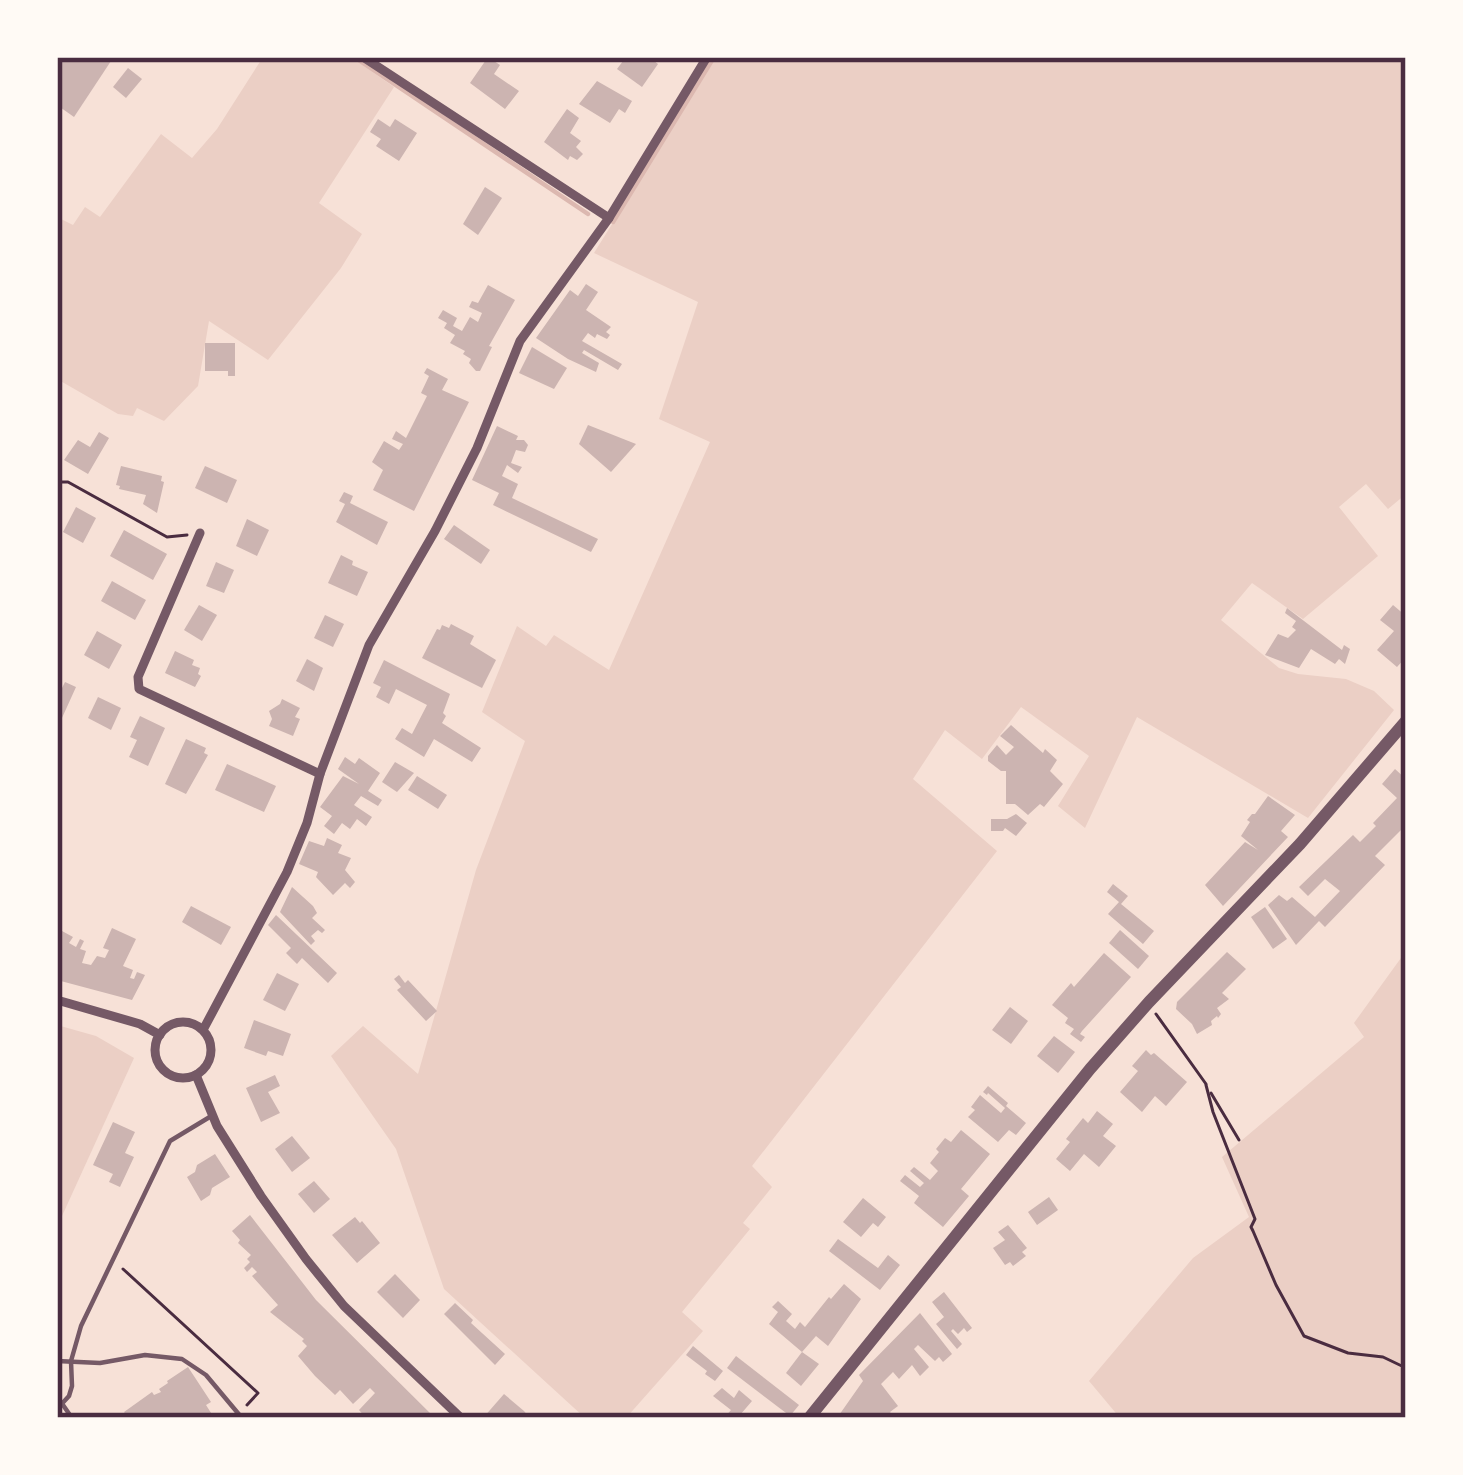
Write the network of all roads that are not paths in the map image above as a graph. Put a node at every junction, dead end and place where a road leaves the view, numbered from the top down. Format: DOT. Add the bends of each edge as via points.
graph roads {
  1 [pos="364,57"];
  2 [pos="707,57"];
  3 [pos="609,218"];
  4 [pos="200,533"];
  5 [pos="1406,721"];
  6 [pos="320,774"];
  7 [pos="57,1000"];
  8 [pos="203,1030"];
  9 [pos="160,1035"];
  10 [pos="196,1075"];
  11 [pos="213,1115"];
  12 [pos="71,1360"];
  13 [pos="57,1361"];
  14 [pos="60,1407"];
  15 [pos="240,1415"];
  16 [pos="72,1418"];
  17 [pos="461,1418"];
  18 [pos="809,1418"];
  1 -- 3 [label="street"];
  2 -- 3 [label="street"];
  3 -- 6 [label="street" via="520,341 478,448 369,645"];
  4 -- 6 [label="street" via="139,689"];
  5 -- 18 [label="street" via="1149,1002"];
  6 -- 8 [label="street" via="287,872"];
  7 -- 9 [label="street"];
  8 -- 9 [label="street" via="179,1023"];
  8 -- 10 [label="street" via="211,1052"];
  9 -- 10 [label="street" via="162,1068 178,1078"];
  10 -- 11 [label="street"];
  11 -- 12 [label="lane" via="170,1142"];
  11 -- 17 [label="street" via="261,1196 344,1306"];
  12 -- 13 [label="lane"];
  12 -- 14 [label="lane" via="72,1386"];
  12 -- 15 [label="lane" via="182,1359"];
  14 -- 16 [label="lane"];
}
